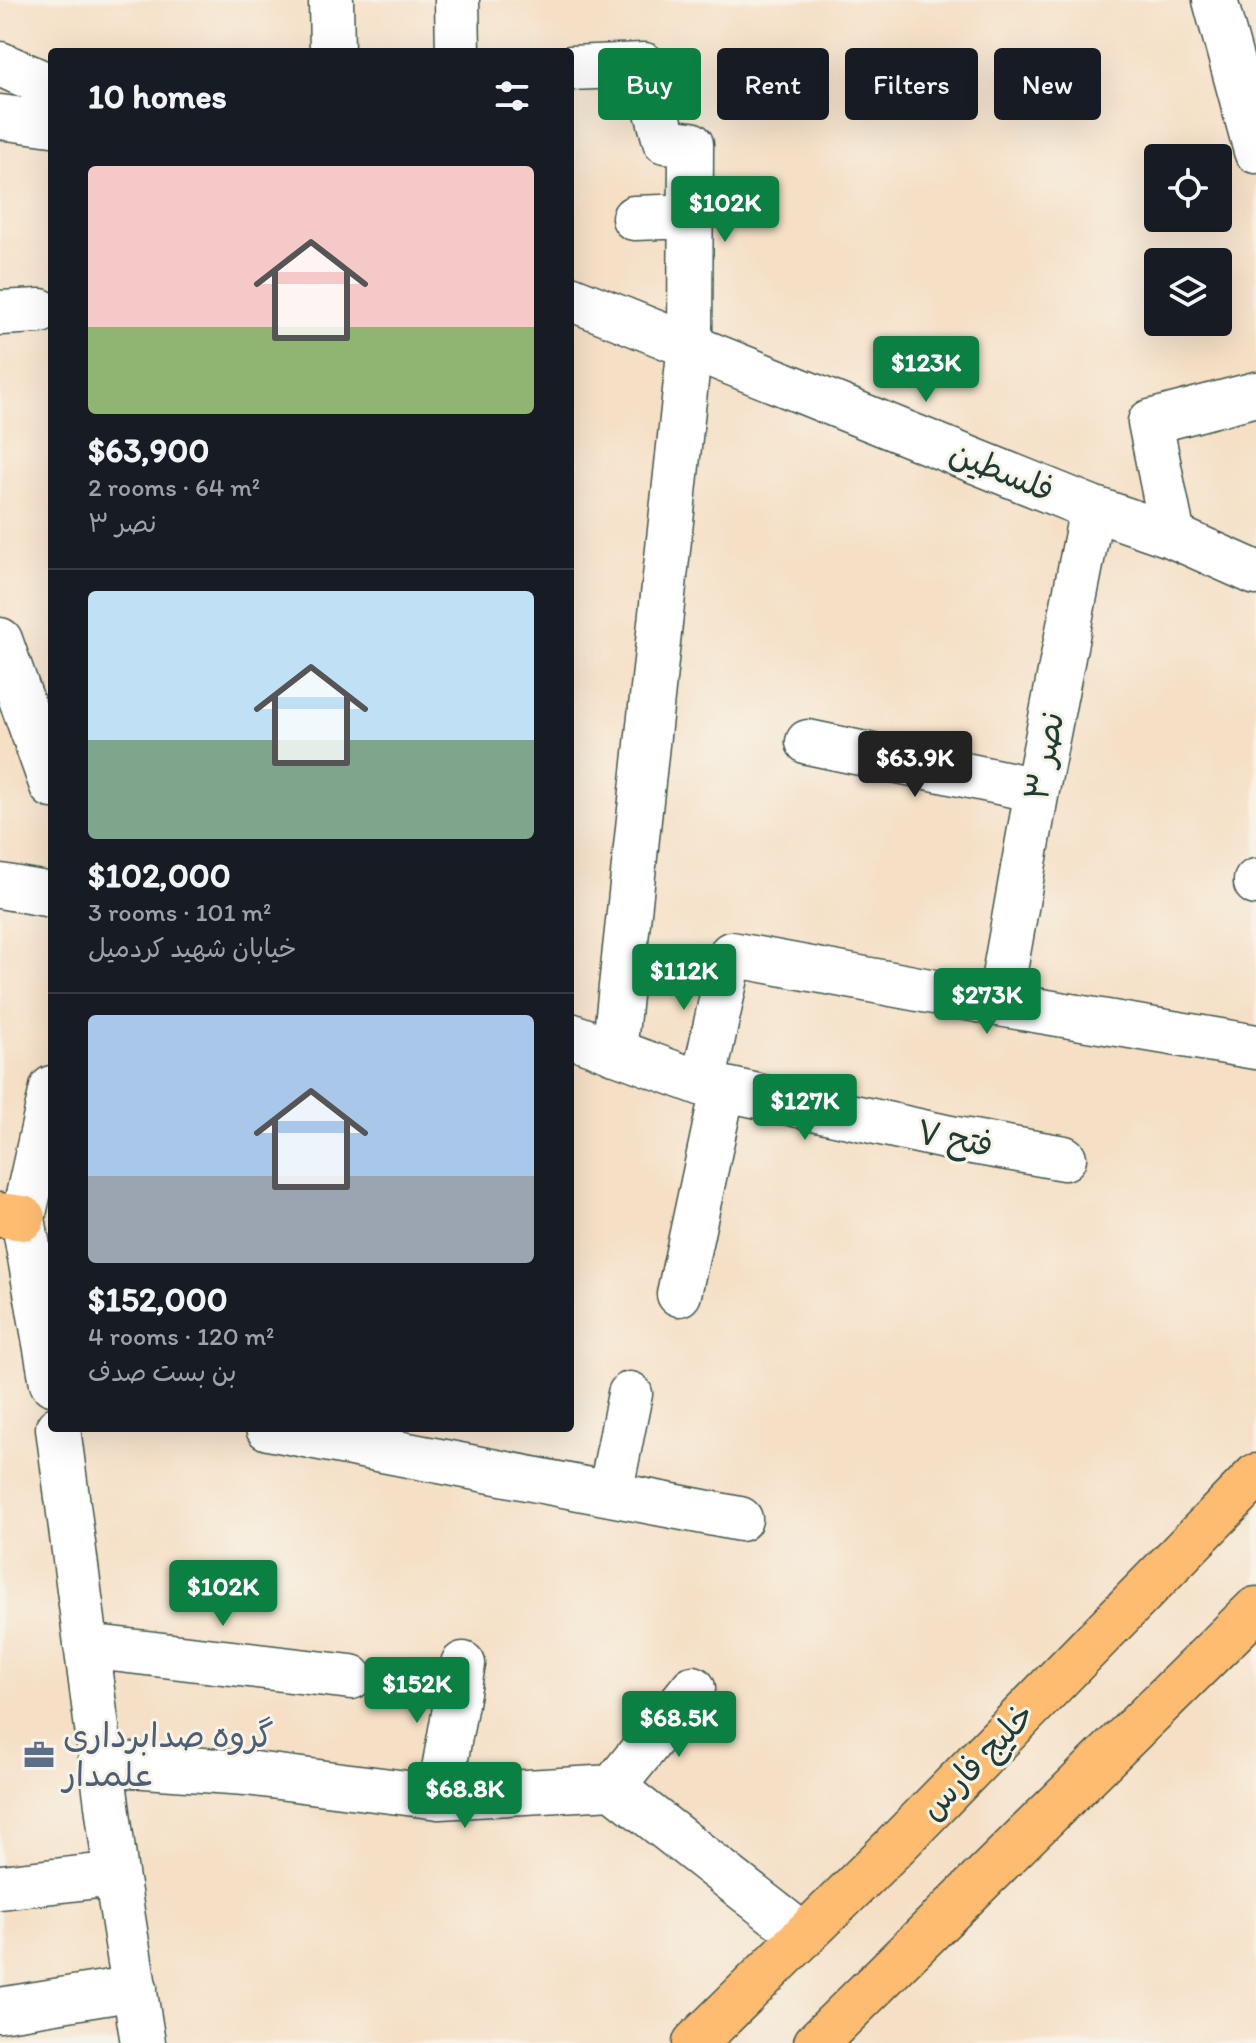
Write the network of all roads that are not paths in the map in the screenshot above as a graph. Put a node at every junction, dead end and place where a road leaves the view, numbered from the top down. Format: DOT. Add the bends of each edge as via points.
graph roads {
  1 [pos="331,0"];
  2 [pos="457,0"];
  3 [pos="1215,0"];
  4 [pos="332,48"];
  5 [pos="458,48"];
  6 [pos="0,64"];
  7 [pos="574,68"];
  8 [pos="48,85"];
  9 [pos="0,117"];
  10 [pos="48,123"];
  11 [pos="1256,151"];
  12 [pos="691,216"];
  13 [pos="634,218"];
  14 [pos="574,300"];
  15 [pos="690,344"];
  16 [pos="1256,394"];
  17 [pos="1092,508"];
  18 [pos="1173,536"];
  19 [pos="1256,573"];
  20 [pos="0,640"];
  21 [pos="808,742"];
  22 [pos="48,775"];
  23 [pos="1037,790"];
  24 [pos="0,886"];
  25 [pos="48,894"];
  26 [pos="999,1004"];
  27 [pos="574,1037"];
  28 [pos="1256,1047"];
  29 [pos="614,1052"];
  30 [pos="713,1087"];
  31 [pos="48,1101"];
  32 [pos="1064,1158"];
  33 [pos="12,1216"];
  34 [pos="679,1294"];
  35 [pos="48,1366"];
  36 [pos="630,1394"];
  37 [pos="59,1432"];
  38 [pos="309,1432"];
  39 [pos="381,1439"];
  40 [pos="1256,1476"];
  41 [pos="610,1494"];
  42 [pos="740,1519"];
  43 [pos="1256,1609"];
  44 [pos="86,1646"];
  45 [pos="463,1664"];
  46 [pos="351,1677"];
  47 [pos="693,1688"];
  48 [pos="102,1763"];
  49 [pos="613,1787"];
  50 [pos="439,1797"];
  51 [pos="116,1874"];
  52 [pos="0,1887"];
  53 [pos="804,1936"];
  54 [pos="135,1988"];
  55 [pos="0,2010"];
  56 [pos="143,2043"];
  57 [pos="695,2043"];
  58 [pos="816,2043"];
  1 -- 4 [label="street"];
  2 -- 5 [label="street"];
  3 -- 11 [label="street"];
  6 -- 8 [label="street"];
  7 -- 12 [label="street" via="644,65 665,141 691,144"];
  9 -- 10 [label="street"];
  12 -- 13 [label="street"];
  12 -- 15 [label="street"];
  14 -- 15 [label="street, فلسطین"];
  15 -- 17 [label="street, فلسطین"];
  15 -- 29 [label="street"];
  16 -- 18 [label="street" via="1150,422"];
  17 -- 18 [label="street, فلسطین"];
  17 -- 23 [label="street, نصر ۳"];
  18 -- 19 [label="street, فلسطین"];
  20 -- 22 [label="street"];
  21 -- 23 [label="street"];
  23 -- 26 [label="street, نصر ۳"];
  24 -- 25 [label="street"];
  26 -- 28 [label="street"];
  26 -- 30 [label="street" via="731,954"];
  27 -- 29 [label="street, فتح ۷"];
  29 -- 30 [label="street, فتح ۷"];
  30 -- 32 [label="street, فتح ۷"];
  30 -- 34 [label="street"];
  31 -- 33 [label="street"];
  33 -- 35 [label="street"];
  36 -- 41 [label="street"];
  37 -- 44 [label="street"];
  38 -- 39 [label="street"];
  39 -- 41 [label="street"];
  40 -- 53 [label="highway, خلیج فارس"];
  41 -- 42 [label="street"];
  43 -- 58 [label="highway"];
  44 -- 46 [label="street"];
  44 -- 48 [label="street"];
  45 -- 50 [label="street"];
  47 -- 49 [label="street"];
  48 -- 50 [label="street" via="246,1773"];
  48 -- 51 [label="street"];
  49 -- 50 [label="street"];
  49 -- 53 [label="street"];
  51 -- 52 [label="street"];
  51 -- 54 [label="street"];
  53 -- 57 [label="highway, خلیج فارس"];
  54 -- 55 [label="street"];
  54 -- 56 [label="street"];
}
